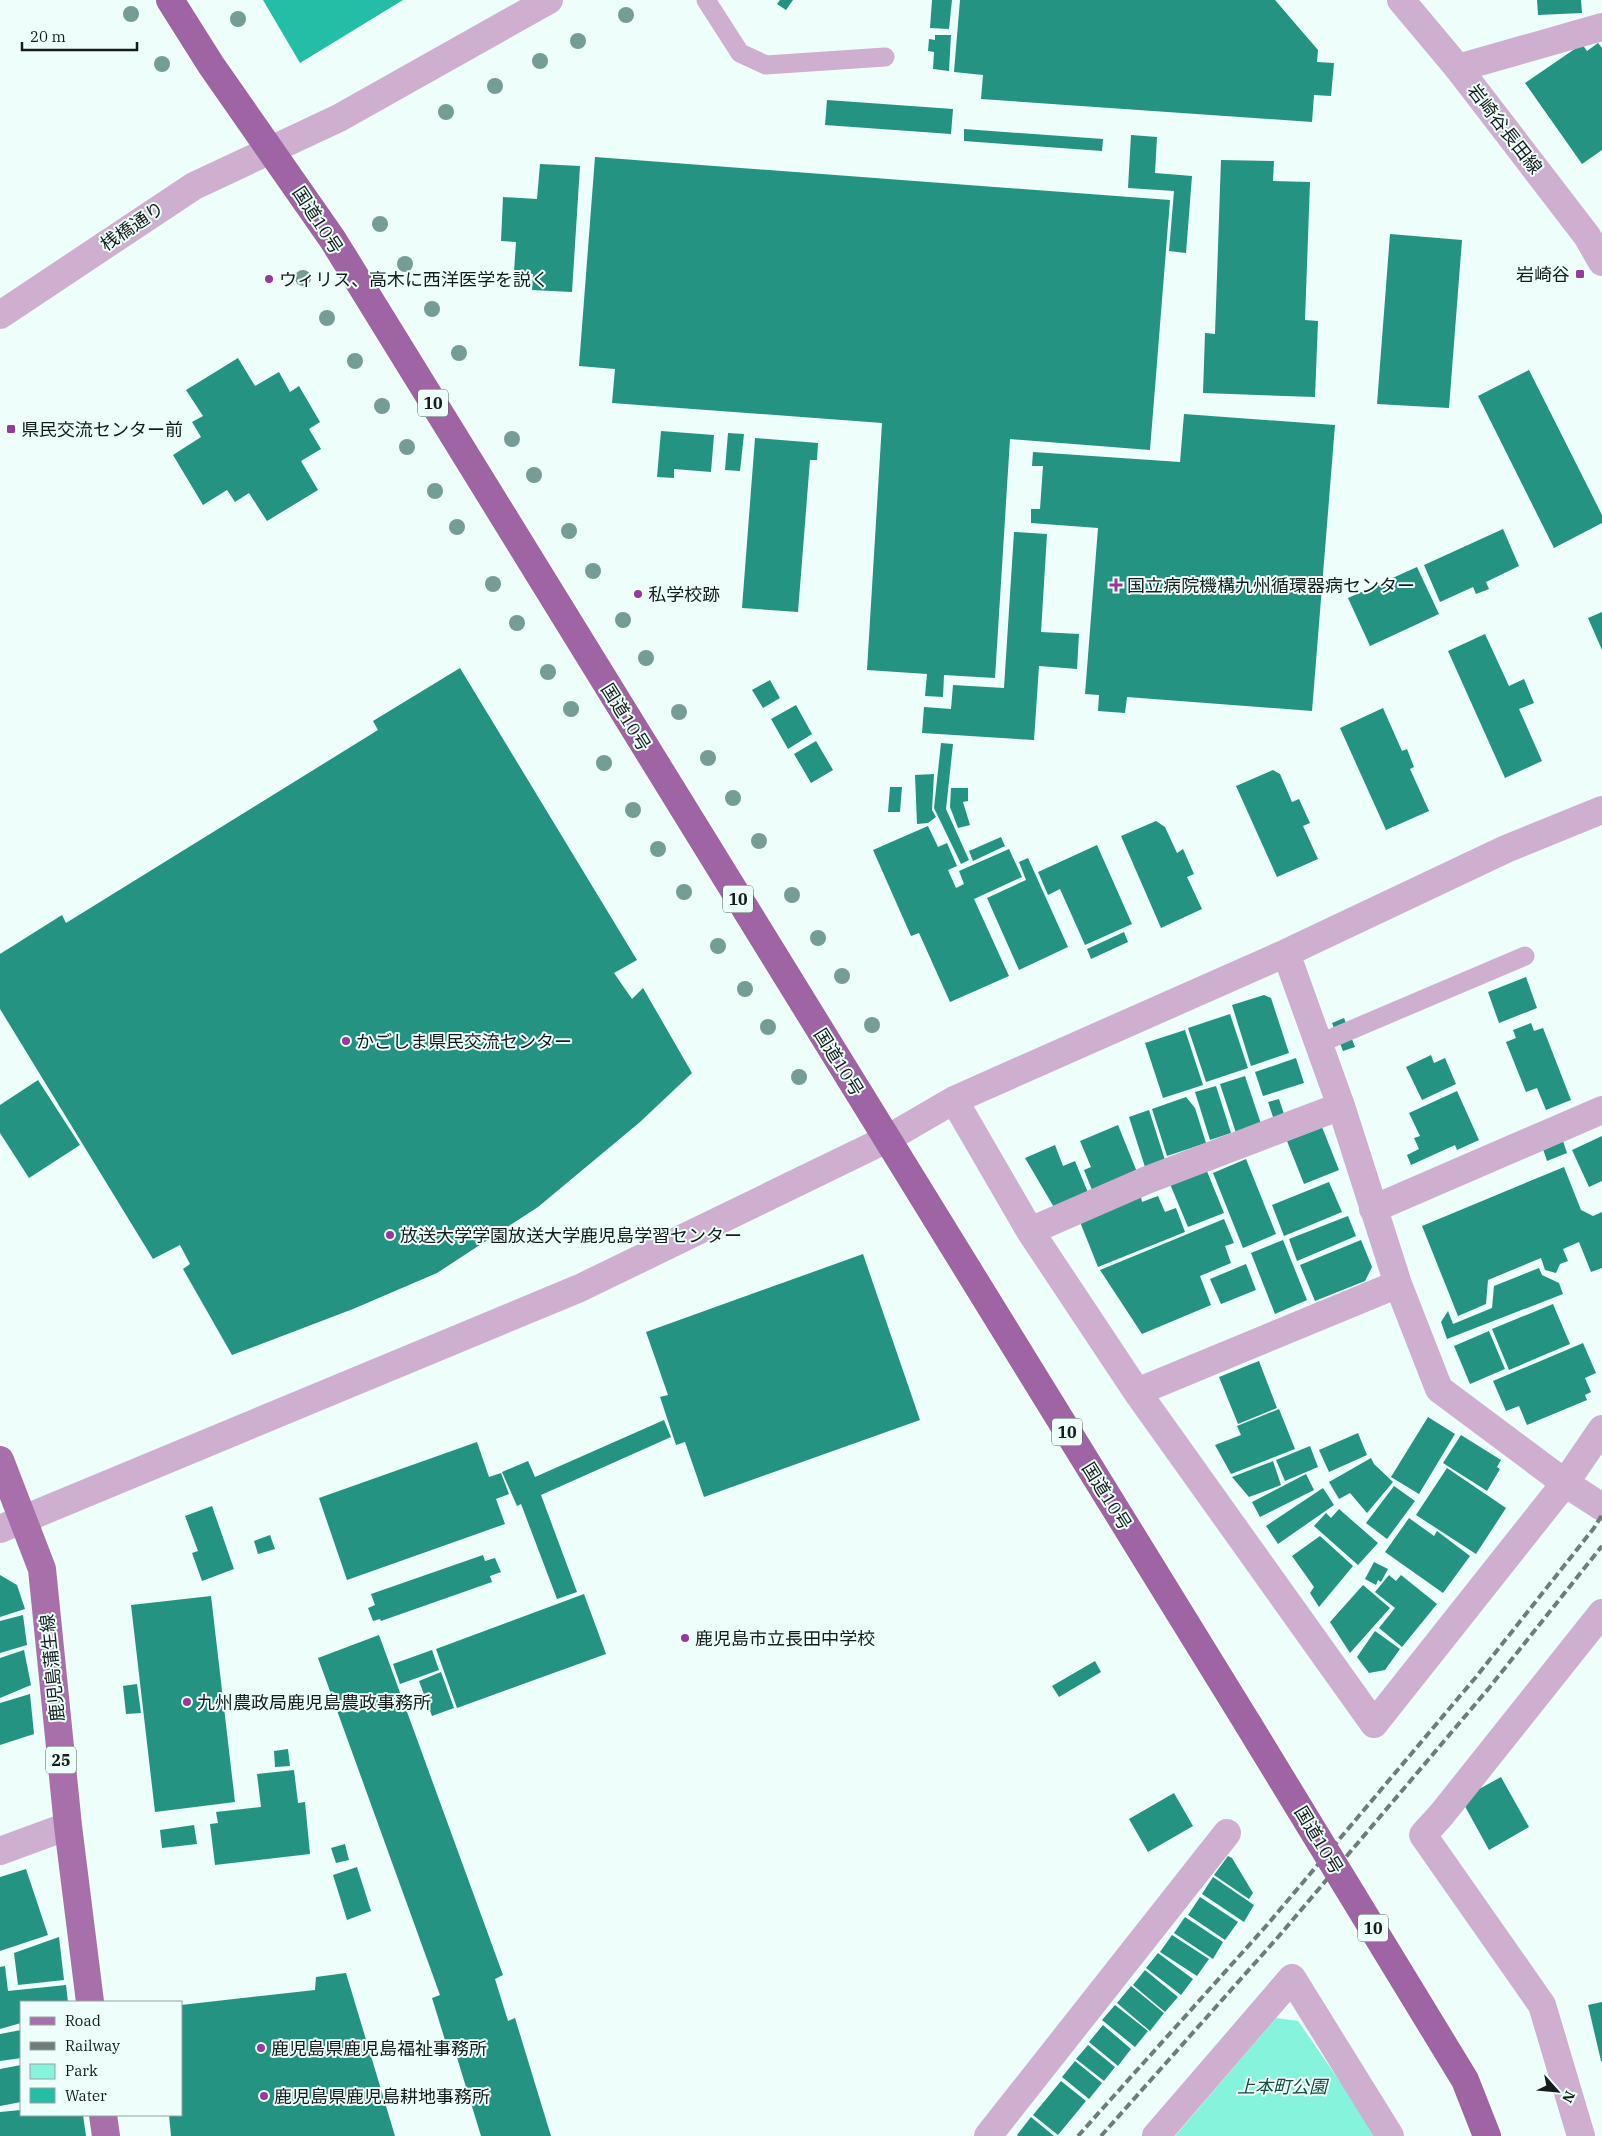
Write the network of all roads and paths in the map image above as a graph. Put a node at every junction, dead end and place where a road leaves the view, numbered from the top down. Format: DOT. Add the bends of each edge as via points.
graph roads {
  1 [pos="170,0"];
  2 [pos="549,0"];
  3 [pos="706,0"];
  4 [pos="1402,0"];
  5 [pos="1602,27"];
  6 [pos="885,57"];
  7 [pos="1458,68"];
  8 [pos="271,150"];
  9 [pos="1602,262"];
  10 [pos="0,315"];
  11 [pos="1602,810"];
  12 [pos="1286,953"];
  13 [pos="1525,956"];
  14 [pos="1318,1044"];
  15 [pos="954,1100"];
  16 [pos="1340,1106"];
  17 [pos="1602,1110"];
  18 [pos="887,1139"];
  19 [pos="1373,1209"];
  20 [pos="1030,1231"];
  21 [pos="1398,1284"];
  22 [pos="1137,1392"];
  23 [pos="1602,1429"];
  24 [pos="0,1460"];
  25 [pos="1564,1483"];
  26 [pos="1602,1507"];
  27 [pos="12,1525"];
  28 [pos="1602,1613"];
  29 [pos="68,1826"];
  30 [pos="1227,1833"];
  31 [pos="0,1851"];
  32 [pos="90,2001"];
  33 [pos="103,2116"];
  34 [pos="106,2136"];
  35 [pos="988,2136"];
  36 [pos="1156,2136"];
  37 [pos="1390,2136"];
  38 [pos="1487,2136"];
  39 [pos="1581,2136"];
  1 -- 8 [label="highway, 国道10号 / 10"];
  2 -- 8 [label="street, 桟橋通り" via="338,118"];
  3 -- 6 [label="lane" via="740,53 766,65"];
  4 -- 7 [label="street, 岩崎谷長田線"];
  5 -- 7 [label="street"];
  7 -- 9 [label="street, 岩崎谷長田線" via="1587,236"];
  8 -- 10 [label="street, 桟橋通り" via="172,199"];
  8 -- 18 [label="highway, 国道10号 / 10" via="328,233"];
  11 -- 12 [label="street" via="1506,849"];
  12 -- 14 [label="street"];
  12 -- 15 [label="street"];
  13 -- 14 [label="lane"];
  14 -- 16 [label="street"];
  15 -- 18 [label="street"];
  15 -- 20 [label="street"];
  16 -- 19 [label="street"];
  16 -- 20 [label="street" via="1147,1180"];
  17 -- 19 [label="street"];
  18 -- 27 [label="street" via="580,1288"];
  18 -- 38 [label="highway, 国道10号 / 10, bridge" via="1466,2080"];
  19 -- 21 [label="street"];
  20 -- 22 [label="street"];
  21 -- 22 [label="street"];
  21 -- 25 [label="street" via="1439,1390"];
  22 -- 25 [label="street" via="1374,1724"];
  23 -- 25 [label="street"];
  24 -- 27 [label="main road, 鹿児島蒲生線 / 25"];
  25 -- 26 [label="street"];
  27 -- 29 [label="main road, 鹿児島蒲生線 / 25" via="42,1569"];
  28 -- 39 [label="street" via="1423,1835 1542,2005"];
  29 -- 31 [label="street"];
  29 -- 32 [label="main road, 鹿児島蒲生線 / 25"];
  30 -- 35 [label="street"];
  33 -- 34 [label="main road"];
  36 -- 37 [label="street" via="1292,1978"];
}
